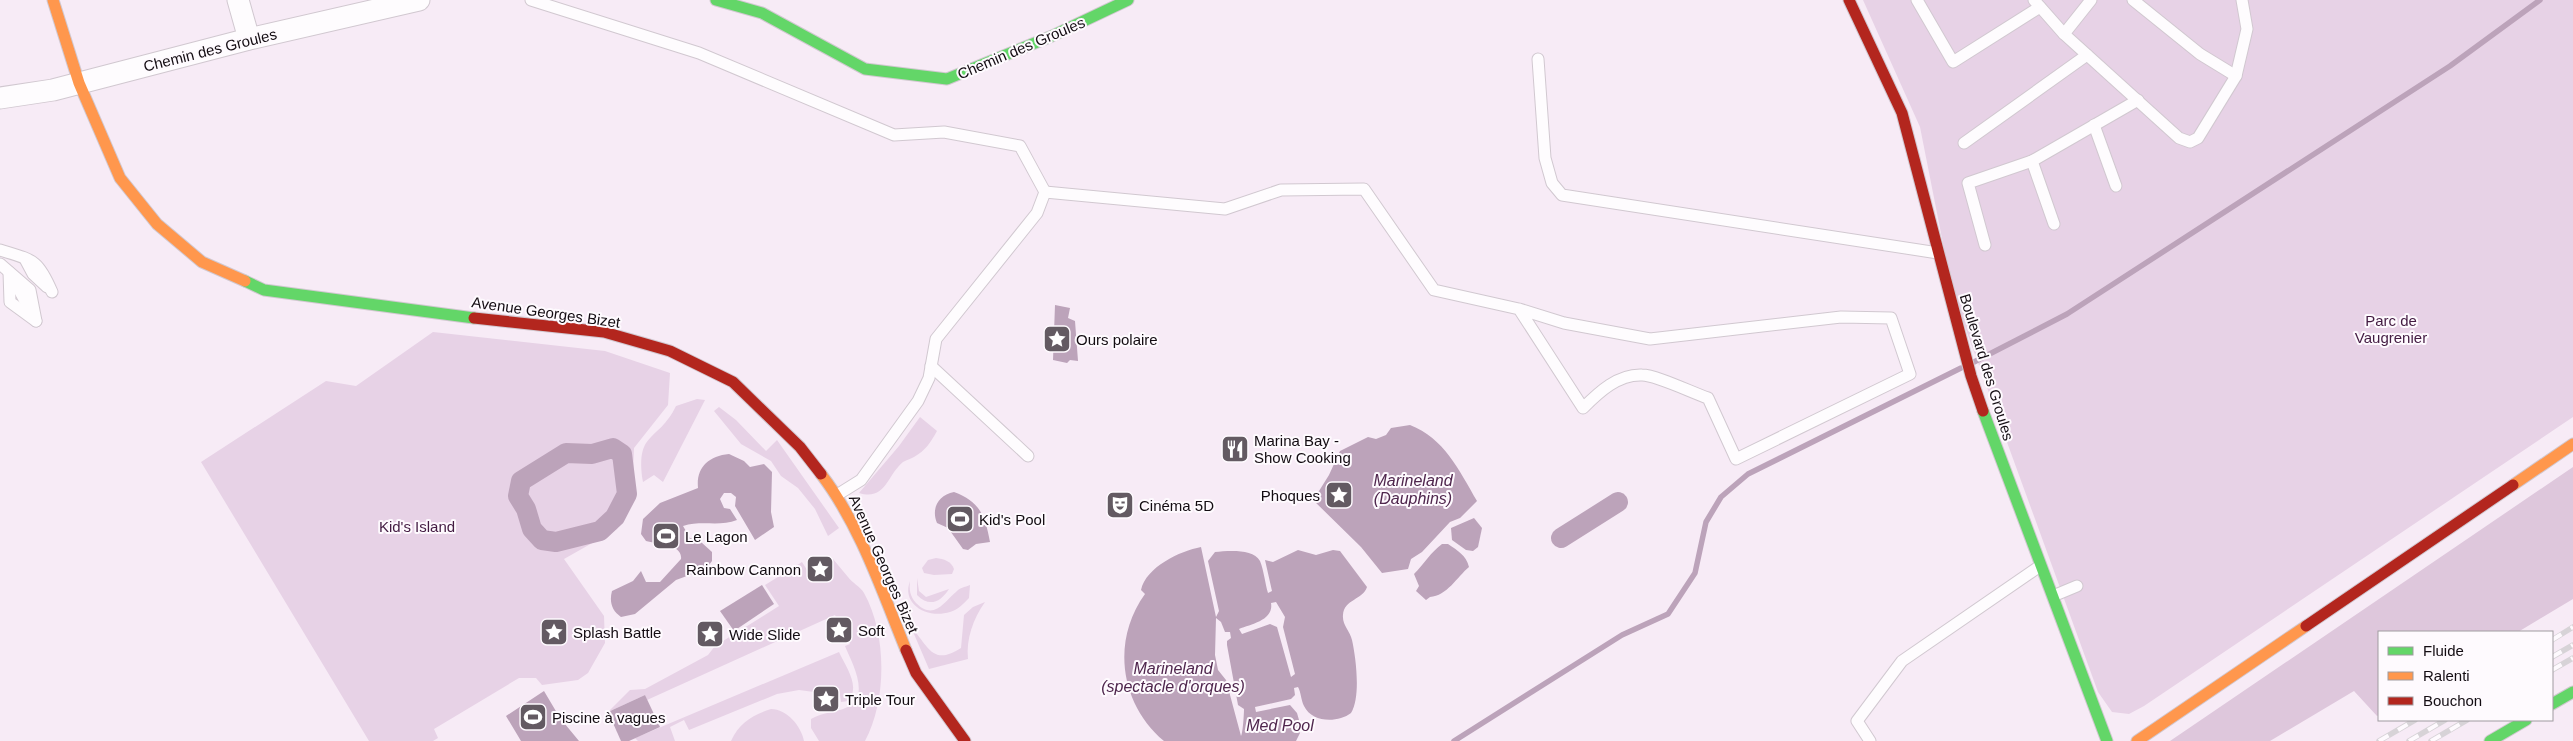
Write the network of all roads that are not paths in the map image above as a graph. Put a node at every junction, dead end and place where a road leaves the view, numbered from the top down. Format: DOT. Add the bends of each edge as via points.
graph roads {
  1 [pos="53,0"];
  2 [pos="238,0"];
  3 [pos="419,0"];
  4 [pos="531,0"];
  5 [pos="716,0"];
  6 [pos="1128,0"];
  7 [pos="1849,0"];
  8 [pos="1917,0"];
  9 [pos="2091,0"];
  10 [pos="2133,0"];
  11 [pos="2242,0"];
  12 [pos="2037,3"];
  13 [pos="764,6"];
  14 [pos="2064,34"];
  15 [pos="249,39"];
  16 [pos="2087,55"];
  17 [pos="1538,59"];
  18 [pos="2236,76"];
  19 [pos="78,83"];
  20 [pos="0,98"];
  21 [pos="2138,100"];
  22 [pos="2094,125"];
  23 [pos="1964,143"];
  24 [pos="2032,160"];
  25 [pos="2116,186"];
  26 [pos="1045,192"];
  27 [pos="2054,224"];
  28 [pos="1985,245"];
  29 [pos="0,250"];
  30 [pos="1938,253"];
  31 [pos="0,264"];
  32 [pos="9,272"];
  33 [pos="52,292"];
  34 [pos="1519,309"];
  35 [pos="931,366"];
  36 [pos="2573,444"];
  37 [pos="1028,456"];
  38 [pos="836,496"];
  39 [pos="2040,566"];
  40 [pos="2077,586"];
  41 [pos="2053,596"];
  42 [pos="2573,692"];
  43 [pos="2553,703"];
  44 [pos="2524,721"];
  45 [pos="965,741"];
  46 [pos="1870,741"];
  47 [pos="2107,741"];
  48 [pos="2137,741"];
  49 [pos="2490,741"];
  1 -- 19 [label="street, Avenue Georges Bizet"];
  2 -- 15 [label="street"];
  3 -- 15 [label="street, Chemin des Groules"];
  4 -- 26 [label="lane" via="699,52 894,135 944,132 1020,146"];
  5 -- 13 [label="street, Chemin des Groules"];
  6 -- 13 [label="street, Chemin des Groules" via="1052,36 947,79 865,69"];
  7 -- 30 [label="street, Boulevard des Groules" via="1902,113"];
  8 -- 12 [label="lane" via="1953,62"];
  9 -- 14 [label="lane"];
  10 -- 18 [label="lane" via="2200,54"];
  11 -- 18 [label="lane" via="2247,30"];
  12 -- 14 [label="lane"];
  14 -- 16 [label="lane"];
  15 -- 19 [label="street, Chemin des Groules"];
  16 -- 21 [label="lane"];
  16 -- 23 [label="lane"];
  17 -- 30 [label="lane" via="1545,158 1552,183 1562,194"];
  18 -- 21 [label="lane" via="2198,138 2190,142 2179,138"];
  19 -- 20 [label="street, Chemin des Groules"];
  19 -- 38 [label="street, Avenue Georges Bizet" via="120,178 157,224 202,262 264,290 428,313 604,332 670,351 733,382 800,446"];
  21 -- 22 [label="lane"];
  22 -- 24 [label="lane"];
  22 -- 25 [label="lane"];
  24 -- 27 [label="lane"];
  24 -- 28 [label="lane" via="1968,183"];
  26 -- 34 [label="lane" via="1225,209 1281,190 1364,189 1434,290"];
  26 -- 35 [label="lane" via="1037,213 936,338"];
  29 -- 33 [label="lane" via="25,258 33,274"];
  30 -- 39 [label="street, Boulevard des Groules" via="1971,376"];
  31 -- 32 [label="lane"];
  32 -- 32 [label="lane" via="30,290 36,321 10,302"];
  34 -- 34 [label="lane" via="1583,408 1601,390 1623,378 1643,375 1708,398 1736,459 1910,374 1891,318 1841,317 1650,338 1564,323"];
  35 -- 37 [label="lane"];
  35 -- 38 [label="lane" via="918,401 861,480"];
  36 -- 48 [label="street"];
  38 -- 45 [label="street, Avenue Georges Bizet" via="868,559 916,673"];
  39 -- 41 [label="street, Boulevard des Groules"];
  39 -- 46 [label="lane" via="1902,661 1857,721"];
  40 -- 41 [label="lane"];
  41 -- 47 [label="street, Boulevard des Groules"];
  42 -- 43 [label="street"];
  44 -- 49 [label="street"];
}
